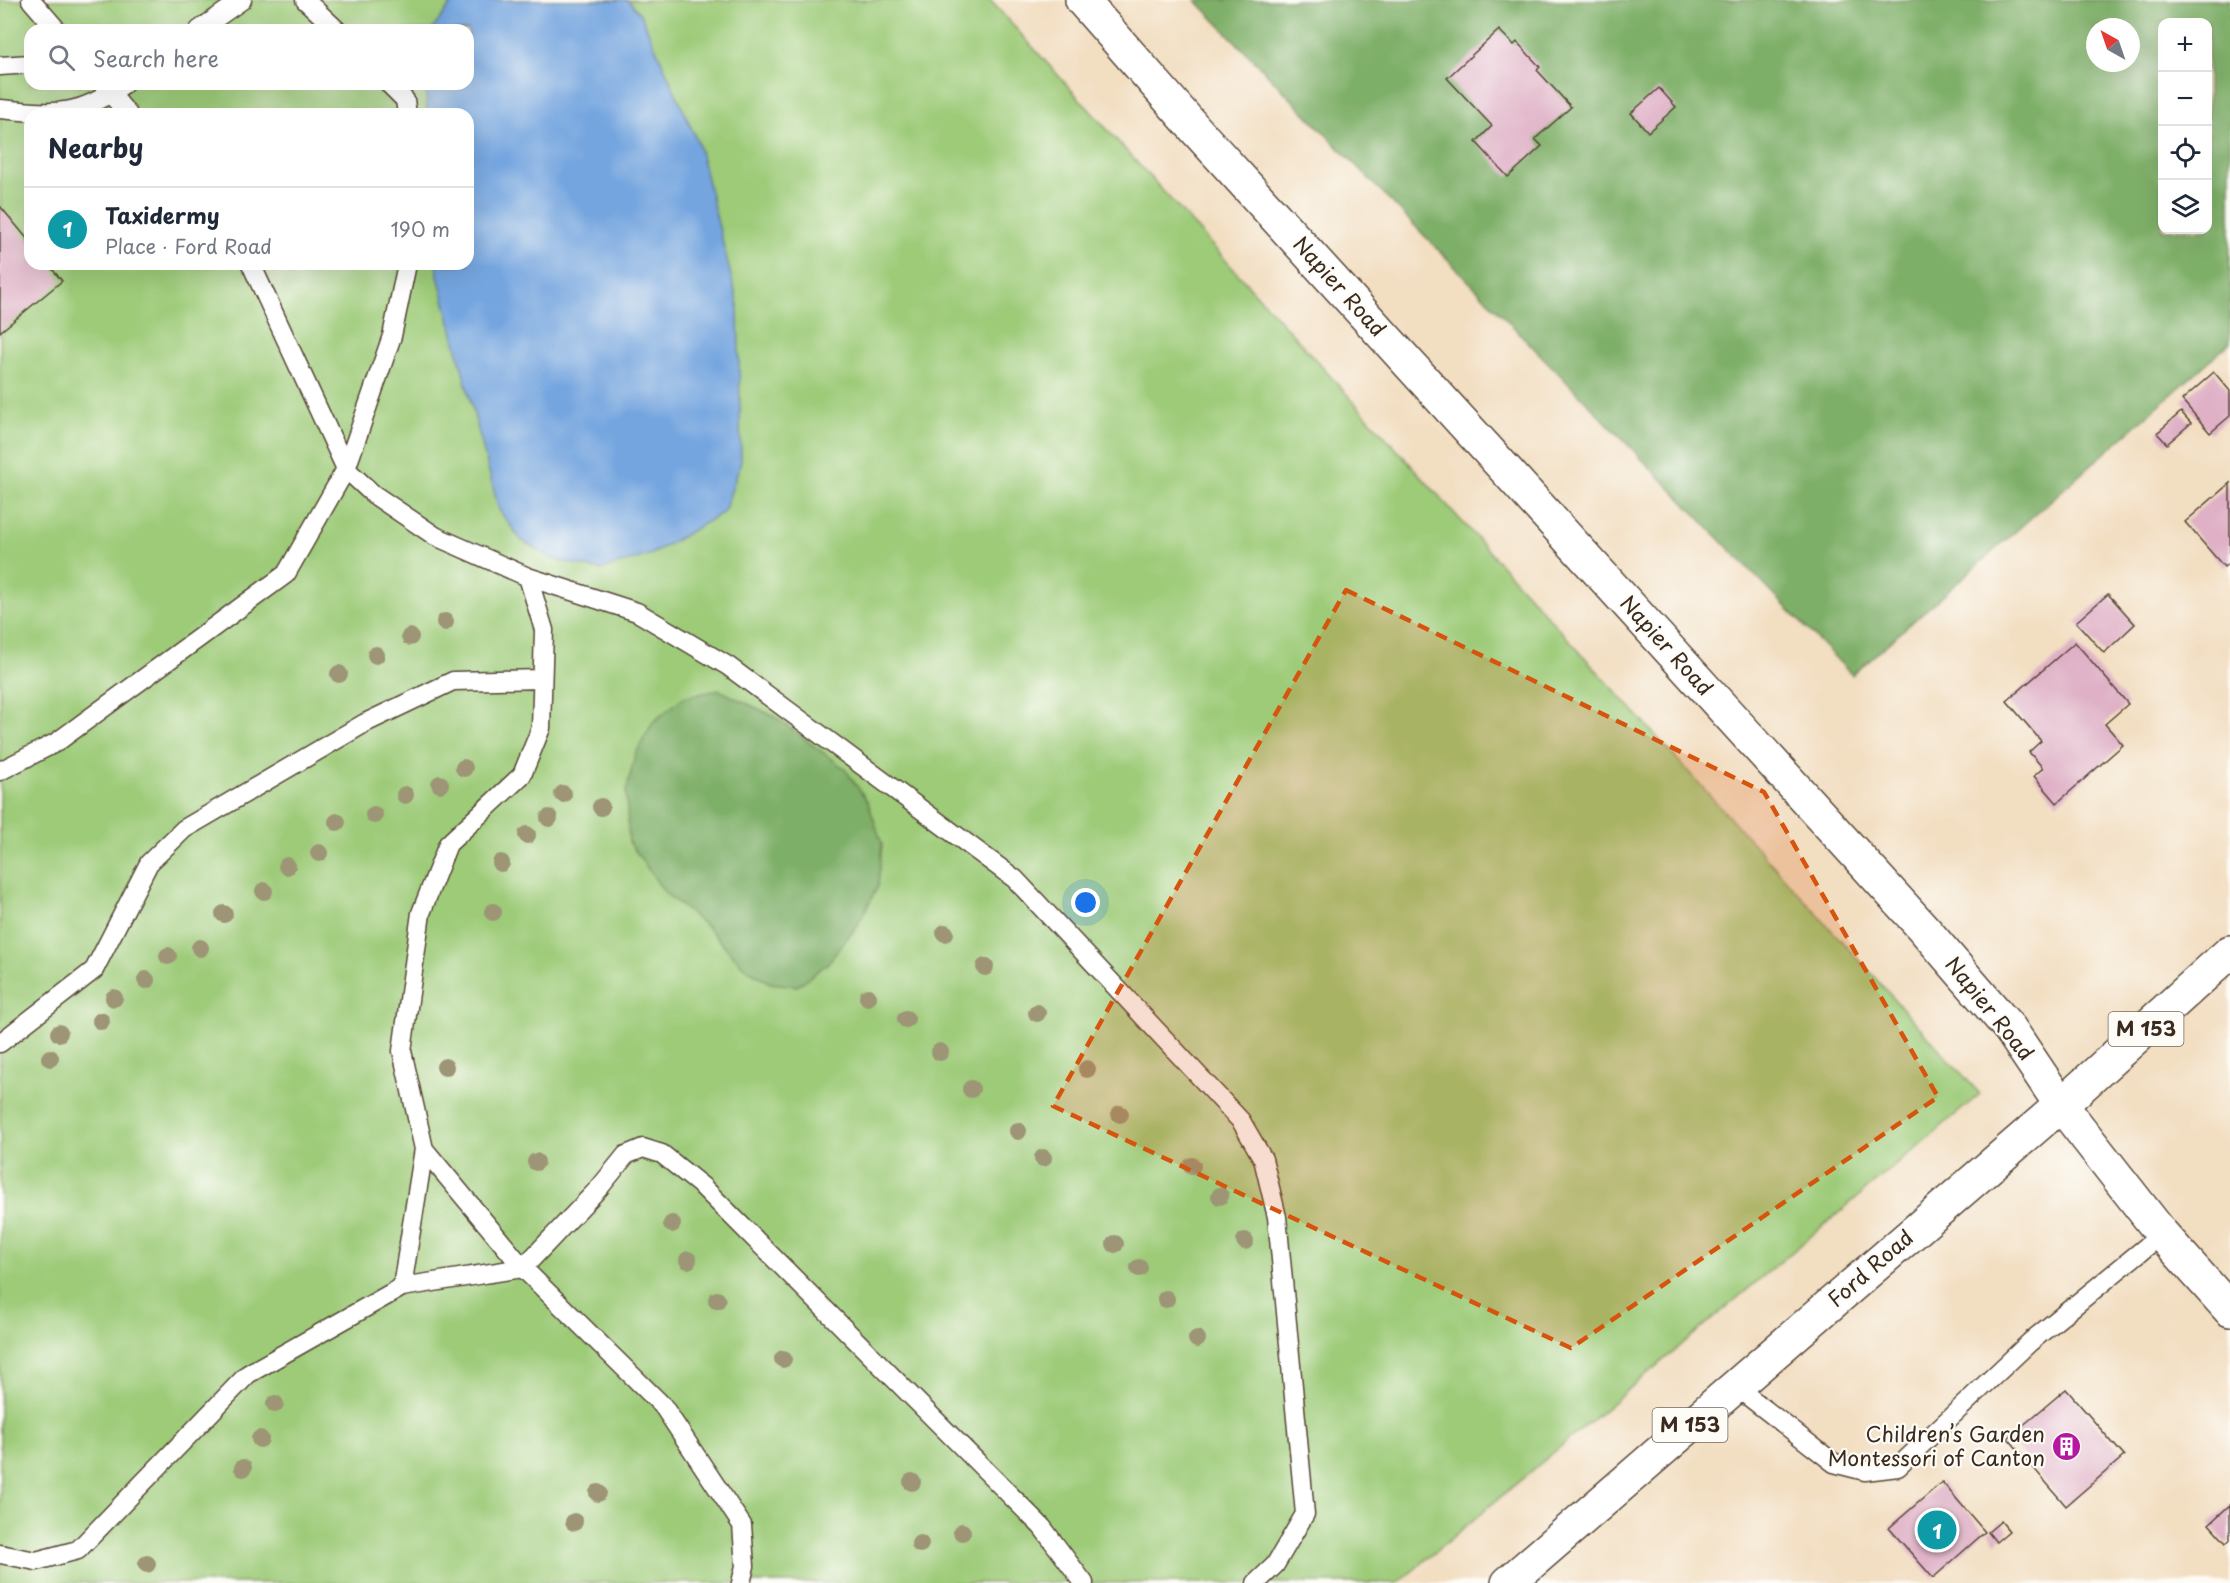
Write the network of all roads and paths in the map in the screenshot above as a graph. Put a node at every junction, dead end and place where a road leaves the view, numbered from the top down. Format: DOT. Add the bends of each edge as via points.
graph roads {
  1 [pos="31,0"];
  2 [pos="242,0"];
  3 [pos="305,0"];
  4 [pos="1082,0"];
  5 [pos="52,24"];
  6 [pos="208,24"];
  7 [pos="331,24"];
  8 [pos="24,64"];
  9 [pos="0,66"];
  10 [pos="108,90"];
  11 [pos="114,90"];
  12 [pos="395,90"];
  13 [pos="83,108"];
  14 [pos="124,108"];
  15 [pos="406,108"];
  16 [pos="0,109"];
  17 [pos="24,111"];
  18 [pos="254,270"];
  19 [pos="406,270"];
  20 [pos="346,469"];
  21 [pos="528,578"];
  22 [pos="542,680"];
  23 [pos="0,771"];
  24 [pos="2230,952"];
  25 [pos="0,1043"];
  26 [pos="2061,1106"];
  27 [pos="424,1149"];
  28 [pos="2162,1234"];
  29 [pos="523,1268"];
  30 [pos="402,1287"];
  31 [pos="2230,1310"];
  32 [pos="1736,1386"];
  33 [pos="0,1554"];
  34 [pos="741,1583"];
  35 [pos="1084,1583"];
  36 [pos="1256,1583"];
  37 [pos="1508,1583"];
  1 -- 5 [label="lane"];
  2 -- 6 [label="lane"];
  3 -- 7 [label="lane"];
  4 -- 26 [label="street, Napier Road" via="1931,937 2010,1029"];
  8 -- 9 [label="lane"];
  10 -- 13 [label="lane"];
  11 -- 14 [label="lane"];
  12 -- 15 [label="lane" via="405,100"];
  16 -- 17 [label="lane"];
  18 -- 20 [label="lane"];
  19 -- 20 [label="lane" via="392,336"];
  20 -- 21 [label="lane" via="373,494 435,536"];
  20 -- 23 [label="lane" via="286,574 57,742"];
  21 -- 22 [label="lane" via="544,630"];
  21 -- 36 [label="lane" via="637,612 728,666 1014,879 1241,1121 1263,1159 1277,1216 1305,1514 1275,1565"];
  22 -- 25 [label="lane" via="453,681 365,723 184,830 149,863 94,969"];
  22 -- 27 [label="lane" via="541,728 522,775 448,844 421,914 402,1051"];
  24 -- 26 [label="street, Ford Road / M 153"];
  26 -- 28 [label="street, Napier Road"];
  26 -- 32 [label="street, Ford Road / M 153"];
  27 -- 29 [label="lane"];
  27 -- 30 [label="lane"];
  28 -- 31 [label="street, Napier Road"];
  28 -- 32 [label="lane" via="2030,1342 1898,1467 1865,1471 1834,1463"];
  29 -- 30 [label="lane"];
  29 -- 34 [label="lane" via="663,1407 742,1525 745,1566"];
  29 -- 35 [label="lane" via="626,1155 643,1148 662,1154 703,1187 1034,1519"];
  30 -- 33 [label="lane" via="248,1374 78,1550 36,1561"];
  32 -- 37 [label="street, Ford Road / M 153"];
}
